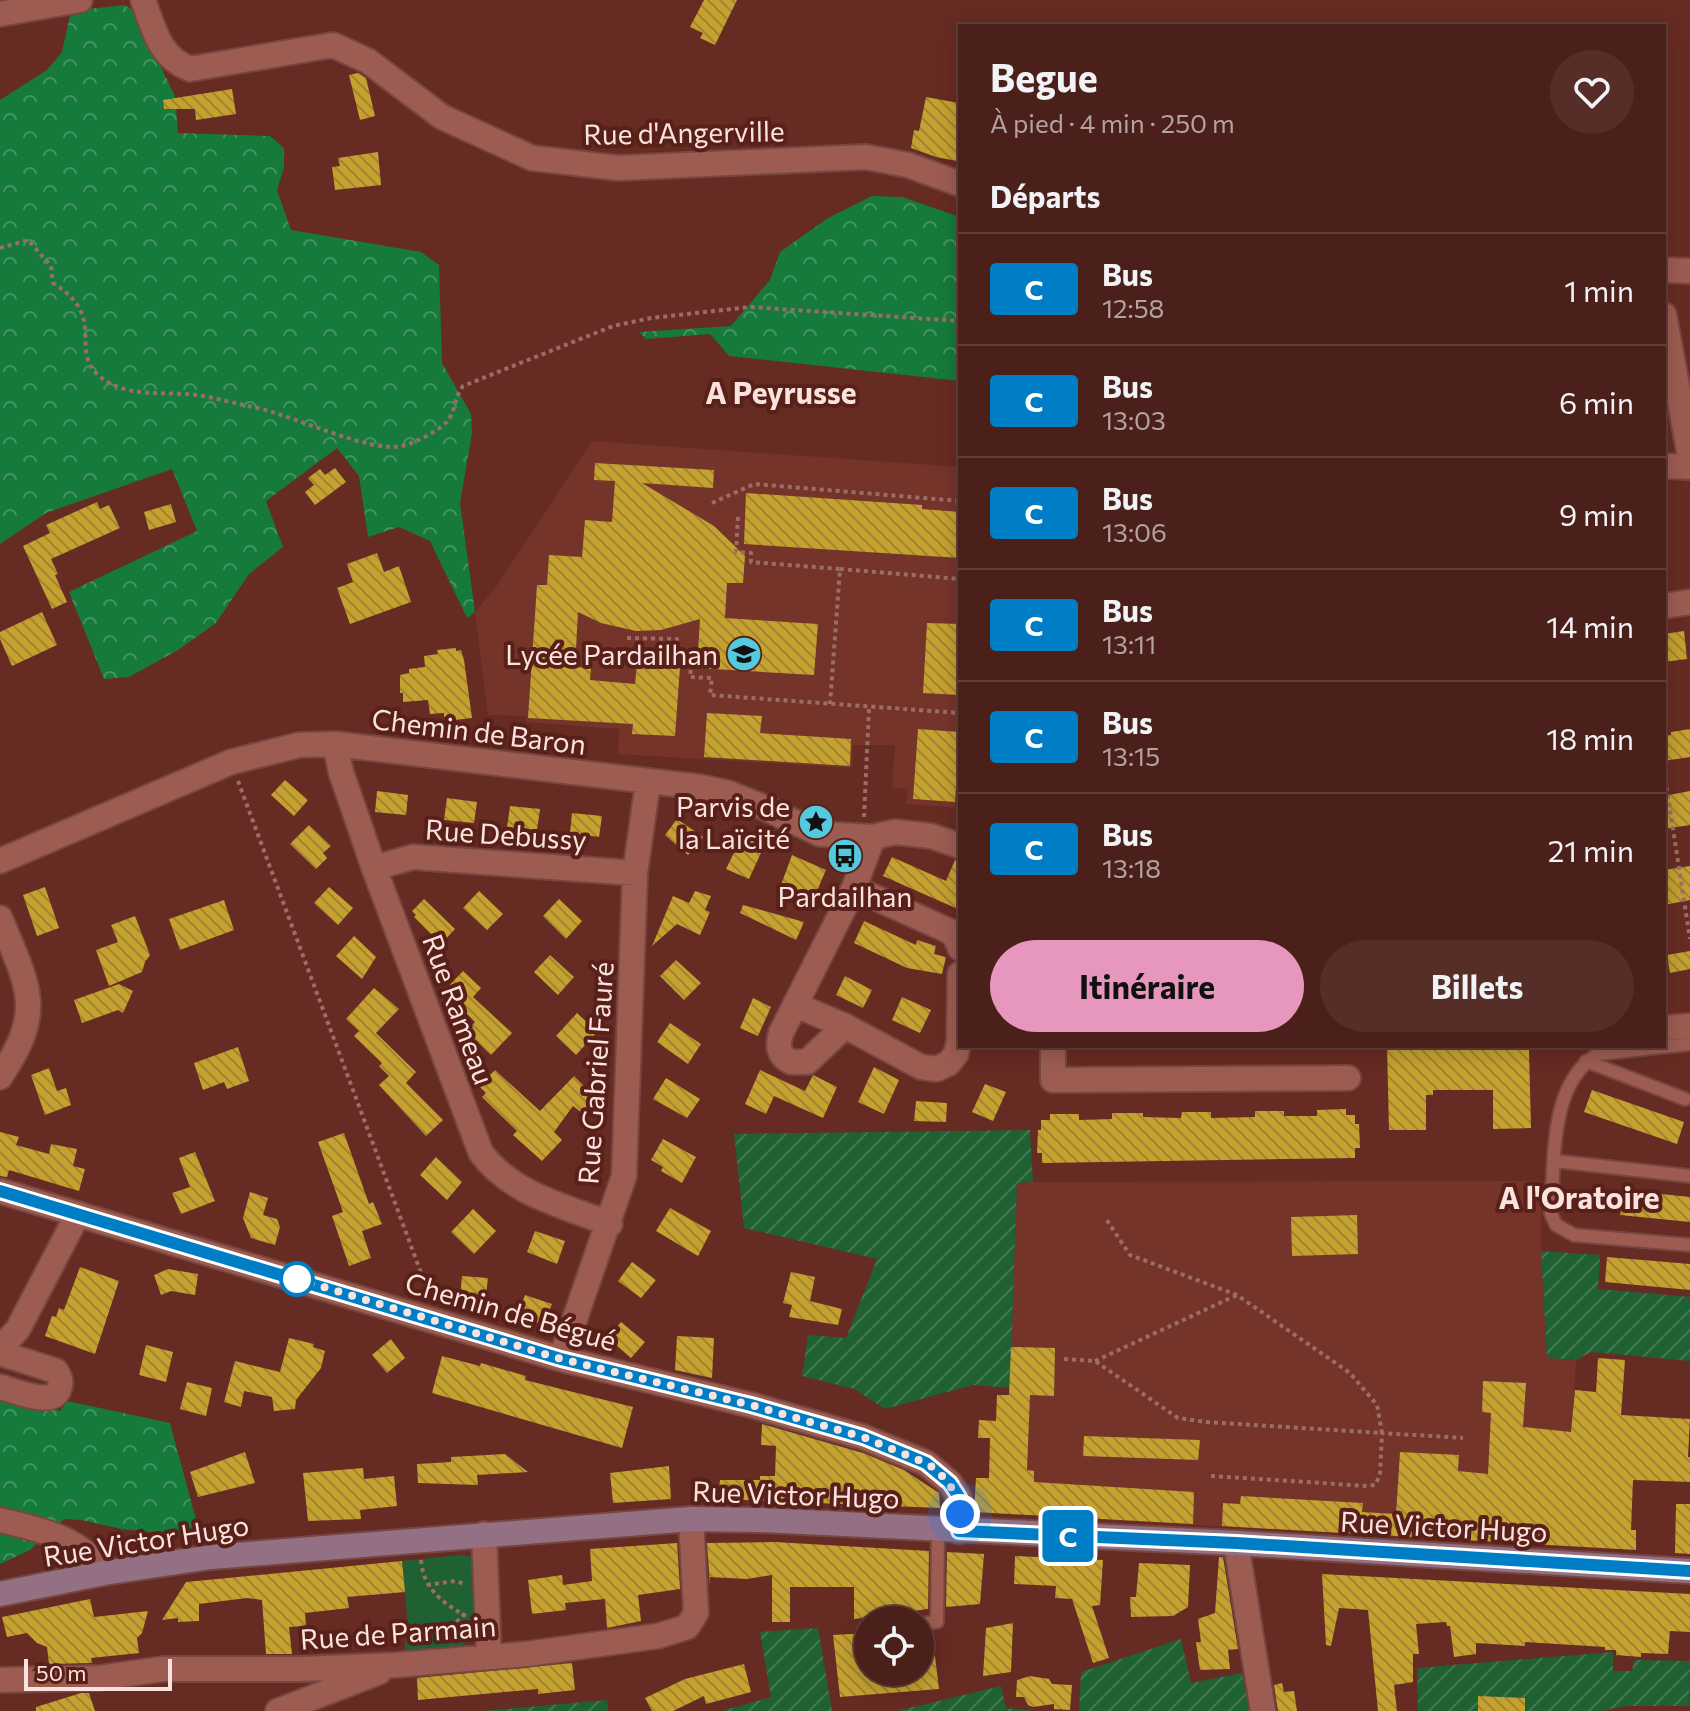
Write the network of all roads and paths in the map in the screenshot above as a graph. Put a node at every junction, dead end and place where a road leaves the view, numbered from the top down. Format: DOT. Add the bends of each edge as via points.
graph roads {
  1 [pos="80,0"];
  2 [pos="143,0"];
  3 [pos="0,14"];
  4 [pos="958,183"];
  5 [pos="0,248"];
  6 [pos="1666,270"];
  7 [pos="1690,271"];
  8 [pos="958,321"];
  9 [pos="1666,326"];
  10 [pos="1690,457"];
  11 [pos="1666,466"];
  12 [pos="1690,467"];
  13 [pos="958,501"];
  14 [pos="712,503"];
  15 [pos="738,517"];
  16 [pos="840,569"];
  17 [pos="958,579"];
  18 [pos="1690,602"];
  19 [pos="1666,606"];
  20 [pos="627,638"];
  21 [pos="830,704"];
  22 [pos="869,708"];
  23 [pos="958,713"];
  24 [pos="335,744"];
  25 [pos="231,762"];
  26 [pos="648,782"];
  27 [pos="1666,784"];
  28 [pos="868,829"];
  29 [pos="958,845"];
  30 [pos="0,861"];
  31 [pos="374,868"];
  32 [pos="635,873"];
  33 [pos="854,888"];
  34 [pos="0,918"];
  35 [pos="1690,939"];
  36 [pos="958,943"];
  37 [pos="796,1005"];
  38 [pos="845,1026"];
  39 [pos="1690,1026"];
  40 [pos="1666,1028"];
  41 [pos="1690,1044"];
  42 [pos="958,1045"];
  43 [pos="1666,1046"];
  44 [pos="1053,1048"];
  45 [pos="1648,1048"];
  46 [pos="1586,1061"];
  47 [pos="0,1077"];
  48 [pos="1348,1078"];
  49 [pos="1685,1099"];
  50 [pos="1555,1161"];
  51 [pos="1690,1176"];
  52 [pos="0,1191"];
  53 [pos="78,1214"];
  54 [pos="1106,1219"];
  55 [pos="610,1224"];
  56 [pos="1690,1245"];
  57 [pos="1237,1295"];
  58 [pos="439,1322"];
  59 [pos="0,1351"];
  60 [pos="561,1359"];
  61 [pos="1064,1359"];
  62 [pos="1095,1361"];
  63 [pos="0,1387"];
  64 [pos="1382,1433"];
  65 [pos="1463,1438"];
  66 [pos="1211,1476"];
  67 [pos="691,1519"];
  68 [pos="0,1520"];
  69 [pos="949,1530"];
  70 [pos="484,1534"];
  71 [pos="1236,1543"];
  72 [pos="420,1554"];
  73 [pos="1690,1571"];
  74 [pos="104,1573"];
  75 [pos="427,1585"];
  76 [pos="469,1589"];
  77 [pos="0,1594"];
  78 [pos="469,1602"];
  79 [pos="476,1616"];
  80 [pos="934,1622"];
  81 [pos="489,1657"];
  82 [pos="442,1660"];
  83 [pos="396,1665"];
  84 [pos="0,1680"];
  85 [pos="278,1711"];
  86 [pos="1263,1711"];
  1 -- 3 [label="street"];
  2 -- 4 [label="street, Rue d'Angerville" via="160,45 179,65 190,69 333,45 368,61 442,117 532,158 618,168 866,157"];
  5 -- 8 [label="path" via="28,240 51,266 53,283 70,294 85,318 89,361 97,375 120,388 198,395 280,413 380,448 404,446 449,420 463,386 613,326 750,307"];
  6 -- 7 [label="street"];
  9 -- 10 [label="street"];
  11 -- 12 [label="street"];
  13 -- 14 [label="path" via="754,484"];
  15 -- 16 [label="path" via="736,552 751,553 751,562"];
  16 -- 17 [label="path"];
  16 -- 21 [label="path"];
  18 -- 19 [label="street"];
  20 -- 21 [label="path" via="677,639 676,655 692,656 690,677 712,678 710,695"];
  21 -- 22 [label="path"];
  22 -- 23 [label="path"];
  22 -- 28 [label="path"];
  24 -- 25 [label="street, Chemin de Baron" via="299,745"];
  24 -- 26 [label="street, Chemin de Baron"];
  24 -- 31 [label="street, Rue Rameau"];
  25 -- 30 [label="street, Chemin de Baron"];
  25 -- 58 [label="path"];
  26 -- 28 [label="street, Chemin de Baron" via="728,793 820,834"];
  26 -- 32 [label="street, Rue Gabriel Fauré"];
  27 -- 35 [label="path"];
  28 -- 29 [label="street, Chemin de Baron" via="931,836"];
  28 -- 33 [label="street"];
  31 -- 32 [label="street, Rue Debussy" via="413,857"];
  31 -- 55 [label="street, Rue Rameau" via="481,1153 511,1184"];
  32 -- 55 [label="street, Rue Gabriel Fauré" via="624,1176"];
  33 -- 36 [label="street" via="949,931"];
  33 -- 37 [label="street"];
  34 -- 47 [label="street" via="29,1003 24,1038"];
  37 -- 38 [label="street"];
  37 -- 38 [label="street" via="778,1044 791,1062 807,1062"];
  38 -- 42 [label="street" via="921,1067 937,1069 949,1063"];
  39 -- 40 [label="street"];
  41 -- 43 [label="lane"];
  44 -- 48 [label="street" via="1053,1080"];
  45 -- 46 [label="lane" via="1607,1052"];
  46 -- 49 [label="lane"];
  46 -- 50 [label="lane" via="1561,1104"];
  50 -- 51 [label="lane"];
  50 -- 56 [label="lane" via="1551,1214 1563,1231"];
  52 -- 53 [label="street, Chemin de Bégué"];
  53 -- 58 [label="street, Chemin de Bégué"];
  53 -- 59 [label="street" via="18,1329"];
  54 -- 57 [label="path" via="1130,1255"];
  55 -- 60 [label="street, Rue Gabriel Fauré"];
  57 -- 62 [label="path"];
  57 -- 64 [label="path" via="1350,1373 1377,1405"];
  58 -- 60 [label="street, Chemin de Bégué"];
  59 -- 63 [label="street" via="56,1371 61,1378 57,1394 49,1397"];
  60 -- 69 [label="street, Chemin de Bégué" via="840,1430 926,1463 959,1497"];
  61 -- 62 [label="path"];
  62 -- 64 [label="path" via="1178,1418"];
  64 -- 65 [label="path"];
  64 -- 66 [label="path" via="1375,1485"];
  67 -- 69 [label="main road, Rue Victor Hugo"];
  67 -- 70 [label="main road, Rue Victor Hugo"];
  67 -- 81 [label="street, Rue de Parmain" via="697,1603 687,1627 658,1636"];
  68 -- 74 [label="street" via="75,1544"];
  69 -- 71 [label="main road, Rue Victor Hugo"];
  69 -- 80 [label="lane"];
  70 -- 74 [label="main road, Rue Victor Hugo" via="211,1557"];
  70 -- 79 [label="street"];
  71 -- 73 [label="main road, Rue Victor Hugo"];
  71 -- 86 [label="street"];
  72 -- 75 [label="path"];
  74 -- 77 [label="main road, Rue Victor Hugo"];
  75 -- 76 [label="path" via="460,1581"];
  75 -- 79 [label="path" via="442,1600"];
  78 -- 79 [label="path"];
  79 -- 81 [label="street"];
  79 -- 82 [label="path" via="448,1631"];
  81 -- 82 [label="street, Rue de Parmain"];
  82 -- 83 [label="street, Rue de Parmain"];
  83 -- 84 [label="street, Rue de Parmain" via="163,1669 99,1678"];
  83 -- 85 [label="street"];
}
